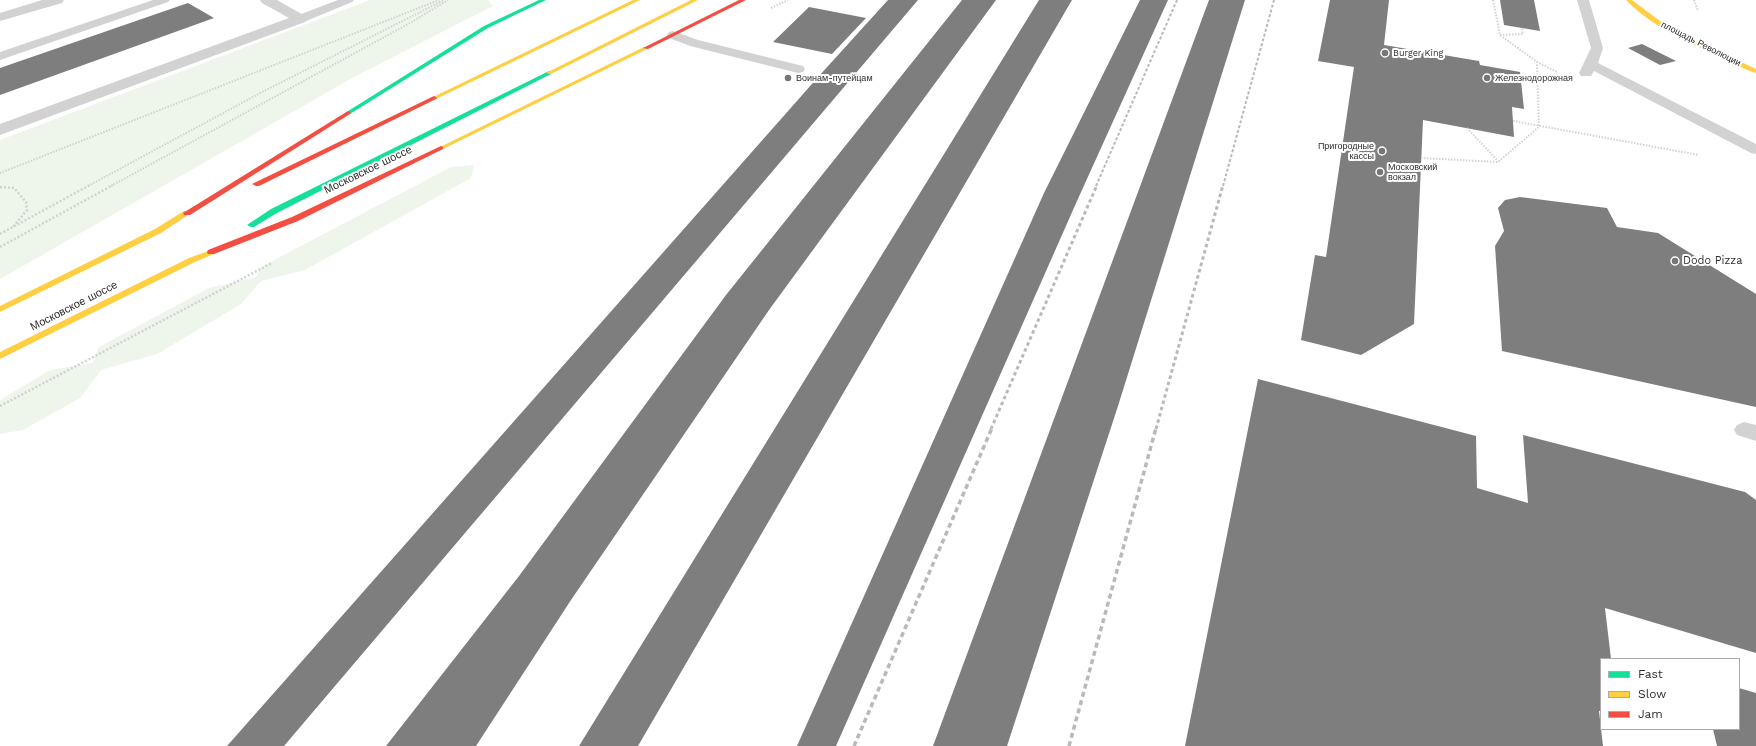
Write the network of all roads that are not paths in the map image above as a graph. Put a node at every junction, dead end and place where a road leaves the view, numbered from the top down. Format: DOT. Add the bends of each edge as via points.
graph roads {
  1 [pos="164,0"];
  2 [pos="267,0"];
  3 [pos="348,0"];
  4 [pos="543,0"];
  5 [pos="637,0"];
  6 [pos="695,0"];
  7 [pos="743,0"];
  8 [pos="1583,0"];
  9 [pos="1629,0"];
  10 [pos="53,1"];
  11 [pos="0,18"];
  12 [pos="300,19"];
  13 [pos="673,35"];
  14 [pos="0,56"];
  15 [pos="798,68"];
  16 [pos="1756,71"];
  17 [pos="0,130"];
  18 [pos="1756,150"];
  19 [pos="158,231"];
  20 [pos="192,260"];
  21 [pos="0,309"];
  22 [pos="0,356"];
  1 -- 14 [label="lane"];
  2 -- 12 [label="street"];
  3 -- 12 [label="lane"];
  4 -- 19 [label="main road" via="486,27"];
  5 -- 19 [label="main road"];
  6 -- 20 [label="main road" via="274,211"];
  7 -- 13 [label="main road, Московское шоссе"];
  8 -- 18 [label="lane" via="1597,48 1589,68"];
  9 -- 16 [label="main road, площадь Революции" via="1639,11 1673,32"];
  10 -- 11 [label="street"];
  12 -- 17 [label="street"];
  13 -- 15 [label="lane" via="694,43"];
  13 -- 20 [label="main road, Московское шоссе" via="295,219"];
  19 -- 21 [label="main road"];
  20 -- 22 [label="main road, Московское шоссе"];
}
